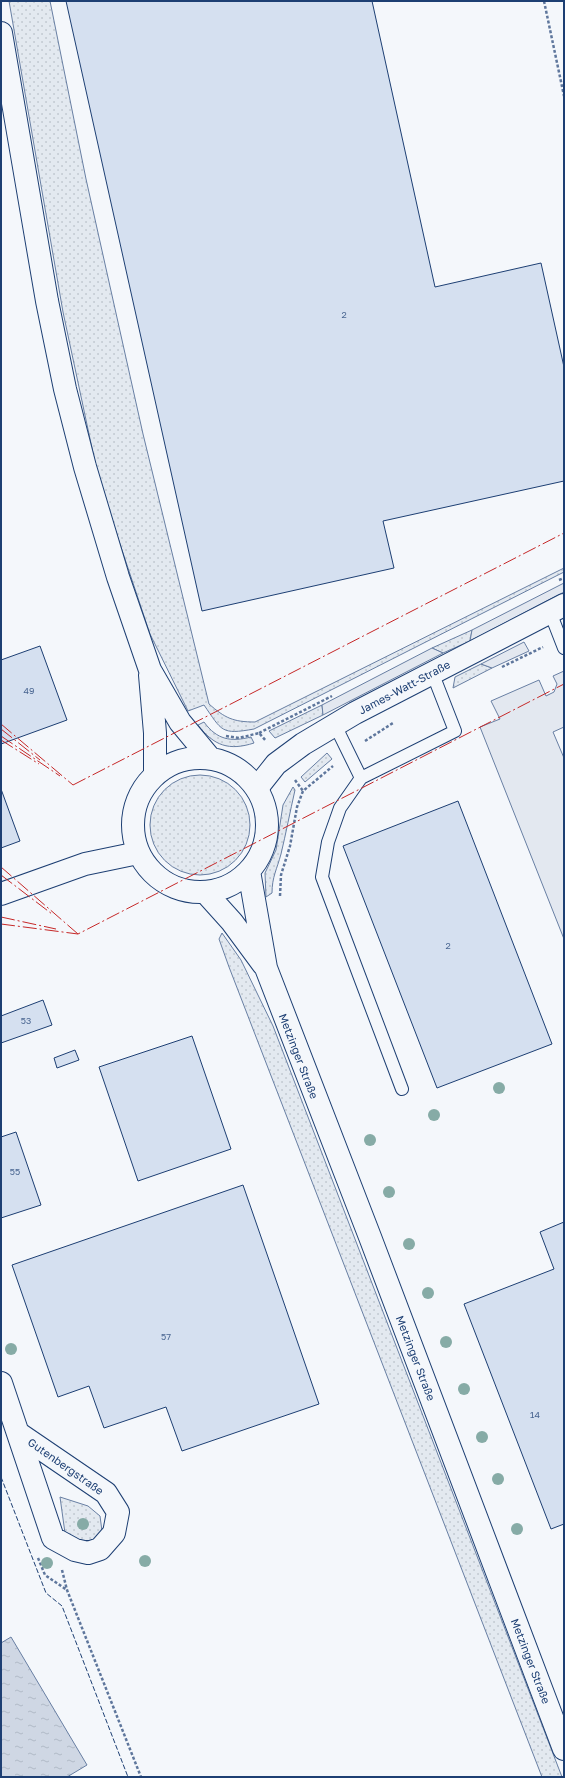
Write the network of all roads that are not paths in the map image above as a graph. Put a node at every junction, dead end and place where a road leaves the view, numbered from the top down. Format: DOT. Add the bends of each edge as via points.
graph roads {
  1 [pos="1,33"];
  2 [pos="557,608"];
  3 [pos="564,648"];
  4 [pos="150,670"];
  5 [pos="432,672"];
  6 [pos="335,725"];
  7 [pos="209,757"];
  8 [pos="155,774"];
  9 [pos="361,778"];
  10 [pos="257,788"];
  11 [pos="138,853"];
  12 [pos="249,871"];
  13 [pos="205,892"];
  14 [pos="1,894"];
  15 [pos="266,968"];
  16 [pos="402,1089"];
  17 [pos="1,1383"];
  18 [pos="18,1433"];
  19 [pos="564,1749"];
  1 -- 4 [label="street" via="47,301 65,389 118,577"];
  2 -- 3 [label="lane"];
  2 -- 5 [label="street, James-Watt-Straße"];
  4 -- 7 [label="street" via="180,722"];
  4 -- 8 [label="street"];
  5 -- 6 [label="street, James-Watt-Straße"];
  5 -- 9 [label="lane" via="455,731"];
  6 -- 9 [label="lane"];
  6 -- 10 [label="street, James-Watt-Straße" via="276,764"];
  7 -- 8 [label="street" via="180,760"];
  7 -- 10 [label="street" via="236,767"];
  8 -- 11 [label="street" via="138,797 132,825"];
  9 -- 16 [label="lane" via="340,808 328,842 322,876"];
  10 -- 12 [label="street" via="266,808 268,831 262,853"];
  11 -- 13 [label="street" via="154,875 178,888"];
  11 -- 14 [label="street" via="85,864"];
  12 -- 13 [label="street" via="231,885"];
  12 -- 15 [label="street, Metzinger Straße"];
  13 -- 15 [label="street, Metzinger Straße" via="232,922"];
  15 -- 19 [label="street, Metzinger Straße"];
  17 -- 18 [label="street, Gutenbergstraße"];
  18 -- 18 [label="street, Gutenbergstraße" via="53,1538 75,1550 88,1553 100,1549 114,1533 118,1512 106,1493"];
}
